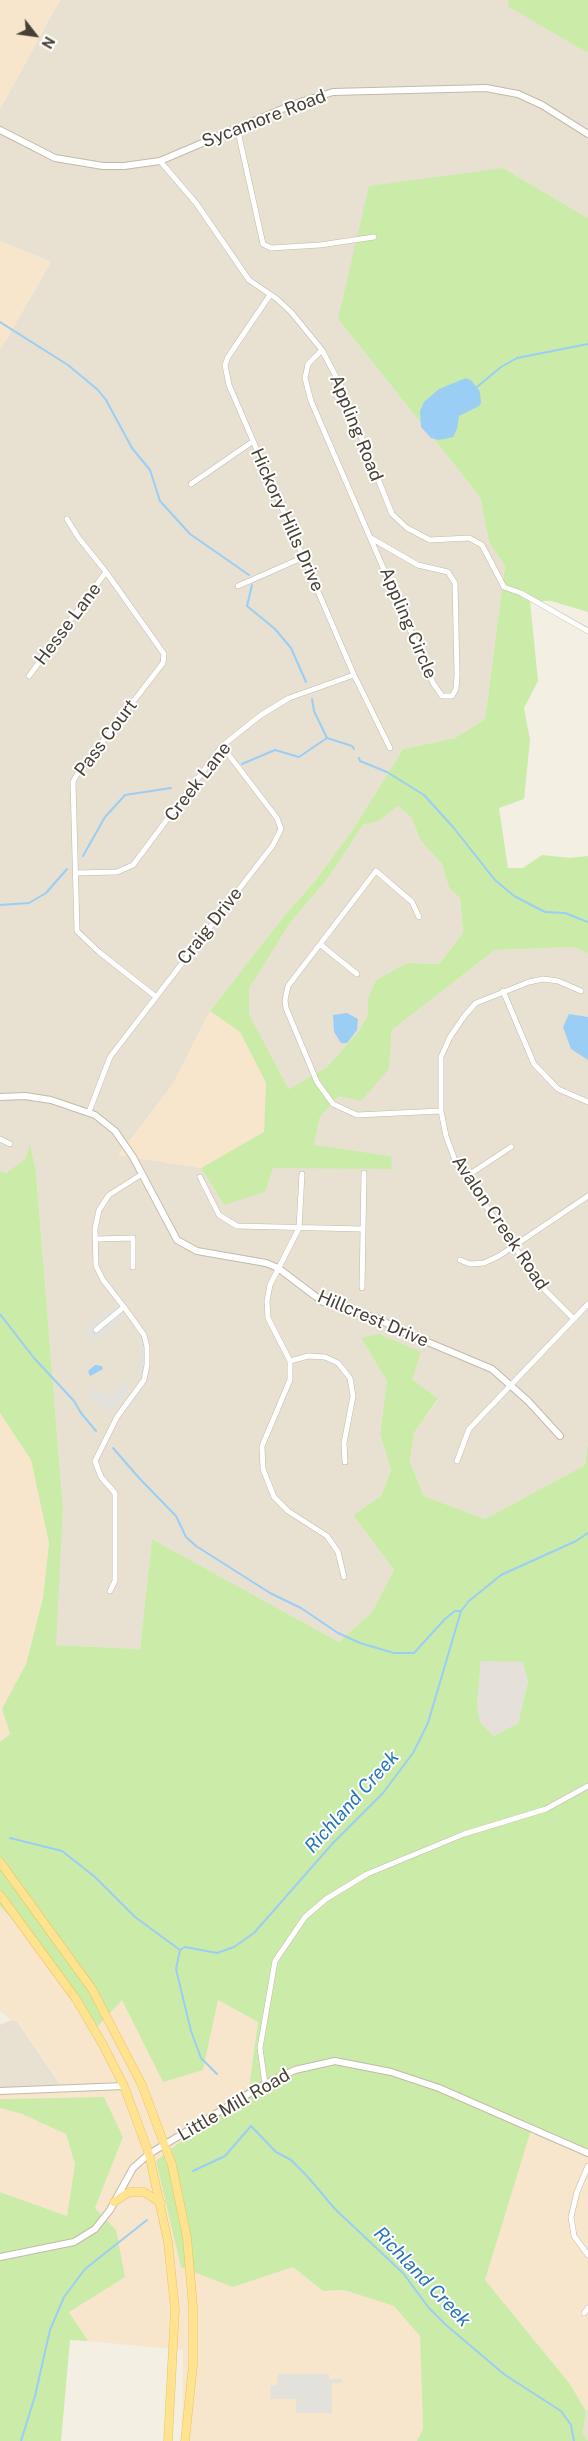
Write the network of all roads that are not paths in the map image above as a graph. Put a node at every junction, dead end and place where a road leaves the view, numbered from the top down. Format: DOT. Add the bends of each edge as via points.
graph roads {
  1 [pos="237,127"];
  2 [pos="0,130"];
  3 [pos="588,134"];
  4 [pos="160,160"];
  5 [pos="374,237"];
  6 [pos="270,295"];
  7 [pos="322,350"];
  8 [pos="252,442"];
  9 [pos="191,484"];
  10 [pos="67,519"];
  11 [pos="371,538"];
  12 [pos="304,557"];
  13 [pos="106,572"];
  14 [pos="238,586"];
  15 [pos="588,631"];
  16 [pos="354,675"];
  17 [pos="29,676"];
  18 [pos="222,746"];
  19 [pos="390,748"];
  20 [pos="75,873"];
  21 [pos="419,917"];
  22 [pos="321,945"];
  23 [pos="357,974"];
  24 [pos="581,991"];
  25 [pos="503,992"];
  26 [pos="155,996"];
  27 [pos="0,1097"];
  28 [pos="588,1102"];
  29 [pos="441,1111"];
  30 [pos="89,1112"];
  31 [pos="0,1139"];
  32 [pos="10,1144"];
  33 [pos="511,1147"];
  34 [pos="364,1173"];
  35 [pos="142,1174"];
  36 [pos="302,1174"];
  37 [pos="467,1176"];
  38 [pos="200,1177"];
  39 [pos="588,1196"];
  40 [pos="299,1228"];
  41 [pos="362,1229"];
  42 [pos="96,1239"];
  43 [pos="514,1246"];
  44 [pos="460,1260"];
  45 [pos="133,1267"];
  46 [pos="278,1268"];
  47 [pos="362,1288"];
  48 [pos="588,1304"];
  49 [pos="124,1307"];
  50 [pos="573,1318"];
  51 [pos="96,1330"];
  52 [pos="290,1361"];
  53 [pos="511,1386"];
  54 [pos="560,1436"];
  55 [pos="457,1461"];
  56 [pos="345,1462"];
  57 [pos="344,1577"];
  58 [pos="110,1591"];
  59 [pos="588,1786"];
  60 [pos="0,1862"];
  61 [pos="0,1895"];
  62 [pos="265,2084"];
  63 [pos="124,2086"];
  64 [pos="0,2092"];
  65 [pos="165,2145"];
  66 [pos="588,2153"];
  67 [pos="150,2154"];
  68 [pos="588,2166"];
  69 [pos="114,2202"];
  70 [pos="160,2203"];
  71 [pos="588,2254"];
  72 [pos="0,2257"];
  73 [pos="168,2441"];
  74 [pos="186,2441"];
  1 -- 3 [label="street, Sycamore Road" via="334,92 486,88 518,94"];
  1 -- 4 [label="street, Sycamore Road"];
  1 -- 5 [label="street" via="263,244 271,248 320,245"];
  2 -- 4 [label="street, Sycamore Road" via="31,148 75,163 124,166"];
  4 -- 6 [label="street, Appling Road" via="196,203 249,280"];
  6 -- 7 [label="street, Appling Road" via="291,312"];
  6 -- 8 [label="street, Hickory Hills Drive" via="228,357 226,365 229,385"];
  7 -- 11 [label="street, Appling Circle" via="308,364 305,378 311,401"];
  7 -- 15 [label="street, Appling Road" via="342,388 392,514 407,528 430,540 469,538 482,545 504,587 522,593"];
  8 -- 9 [label="street"];
  8 -- 12 [label="street, Hickory Hills Drive"];
  10 -- 13 [label="street, Pass Court"];
  11 -- 11 [label="street, Appling Circle" via="433,683 442,696 452,696 457,675 455,583 448,572 418,565"];
  12 -- 14 [label="street"];
  12 -- 16 [label="street, Hickory Hills Drive"];
  13 -- 17 [label="street, Hesse Lane"];
  13 -- 20 [label="street, Pass Court" via="164,654 163,663 73,782"];
  16 -- 18 [label="street, Creek Lane" via="289,698"];
  16 -- 19 [label="street, Hickory Hills Drive"];
  18 -- 20 [label="street, Creek Lane" via="132,865 117,872"];
  18 -- 26 [label="street, Craig Drive" via="277,818 281,829"];
  20 -- 26 [label="street, Pass Court" via="77,931"];
  21 -- 22 [label="street" via="412,902 376,871"];
  22 -- 23 [label="street"];
  22 -- 29 [label="street" via="288,986 285,1000 327,1098 341,1110 357,1115"];
  24 -- 25 [label="street, Avalon Creek Road" via="558,981 543,979"];
  25 -- 28 [label="street" via="534,1064 558,1090"];
  25 -- 29 [label="street, Avalon Creek Road" via="476,1003 450,1037 441,1057"];
  26 -- 30 [label="street, Craig Drive" via="110,1057"];
  27 -- 30 [label="street, Hillcrest Drive" via="51,1100"];
  29 -- 37 [label="street, Avalon Creek Road" via="456,1164"];
  30 -- 35 [label="street, Hillcrest Drive" via="115,1131"];
  31 -- 32 [label="street"];
  33 -- 37 [label="street"];
  34 -- 41 [label="street"];
  35 -- 42 [label="street" via="109,1195 99,1210"];
  35 -- 46 [label="street, Hillcrest Drive" via="177,1240 197,1251"];
  36 -- 40 [label="street"];
  37 -- 43 [label="street, Avalon Creek Road"];
  38 -- 40 [label="street" via="219,1215 236,1226"];
  39 -- 43 [label="street"];
  40 -- 41 [label="street"];
  40 -- 46 [label="street"];
  41 -- 47 [label="street"];
  42 -- 45 [label="street" via="133,1238"];
  42 -- 49 [label="street" via="96,1266"];
  43 -- 44 [label="street" via="484,1263 470,1264"];
  43 -- 50 [label="street, Avalon Creek Road" via="543,1288"];
  46 -- 52 [label="street" via="266,1301 268,1318"];
  46 -- 53 [label="street, Hillcrest Drive" via="323,1302 379,1320 492,1369"];
  48 -- 50 [label="street"];
  49 -- 51 [label="street"];
  49 -- 58 [label="street" via="144,1335 147,1365 144,1380 117,1416 95,1461 101,1477 114,1493 114,1581"];
  50 -- 53 [label="street"];
  52 -- 56 [label="street" via="308,1356 325,1358 338,1363 350,1378 353,1396 344,1442"];
  52 -- 57 [label="street" via="290,1380 262,1446 263,1469 274,1497 288,1511 327,1536 338,1552"];
  53 -- 54 [label="street, Hillcrest Drive"];
  53 -- 55 [label="street" via="469,1429"];
  59 -- 62 [label="street" via="546,1809 464,1834 367,1874 304,1917 275,1961 260,2048"];
  60 -- 65 [label="main road" via="92,1989 142,2085"];
  61 -- 63 [label="main road" via="76,1999"];
  62 -- 65 [label="street, Little Mill Road"];
  62 -- 66 [label="street, Little Mill Road" via="295,2070 335,2061 361,2064 439,2088"];
  63 -- 64 [label="street"];
  63 -- 67 [label="main road"];
  65 -- 67 [label="street, Little Mill Road"];
  65 -- 74 [label="main road" via="185,2230 192,2291 193,2365"];
  67 -- 69 [label="street, Little Mill Road" via="134,2168"];
  67 -- 70 [label="main road"];
  68 -- 71 [label="street" via="571,2217 574,2236"];
  69 -- 70 [label="main road" via="128,2192 144,2192"];
  69 -- 72 [label="street, Little Mill Road" via="95,2229 74,2242"];
  70 -- 73 [label="main road" via="175,2309"];
}
